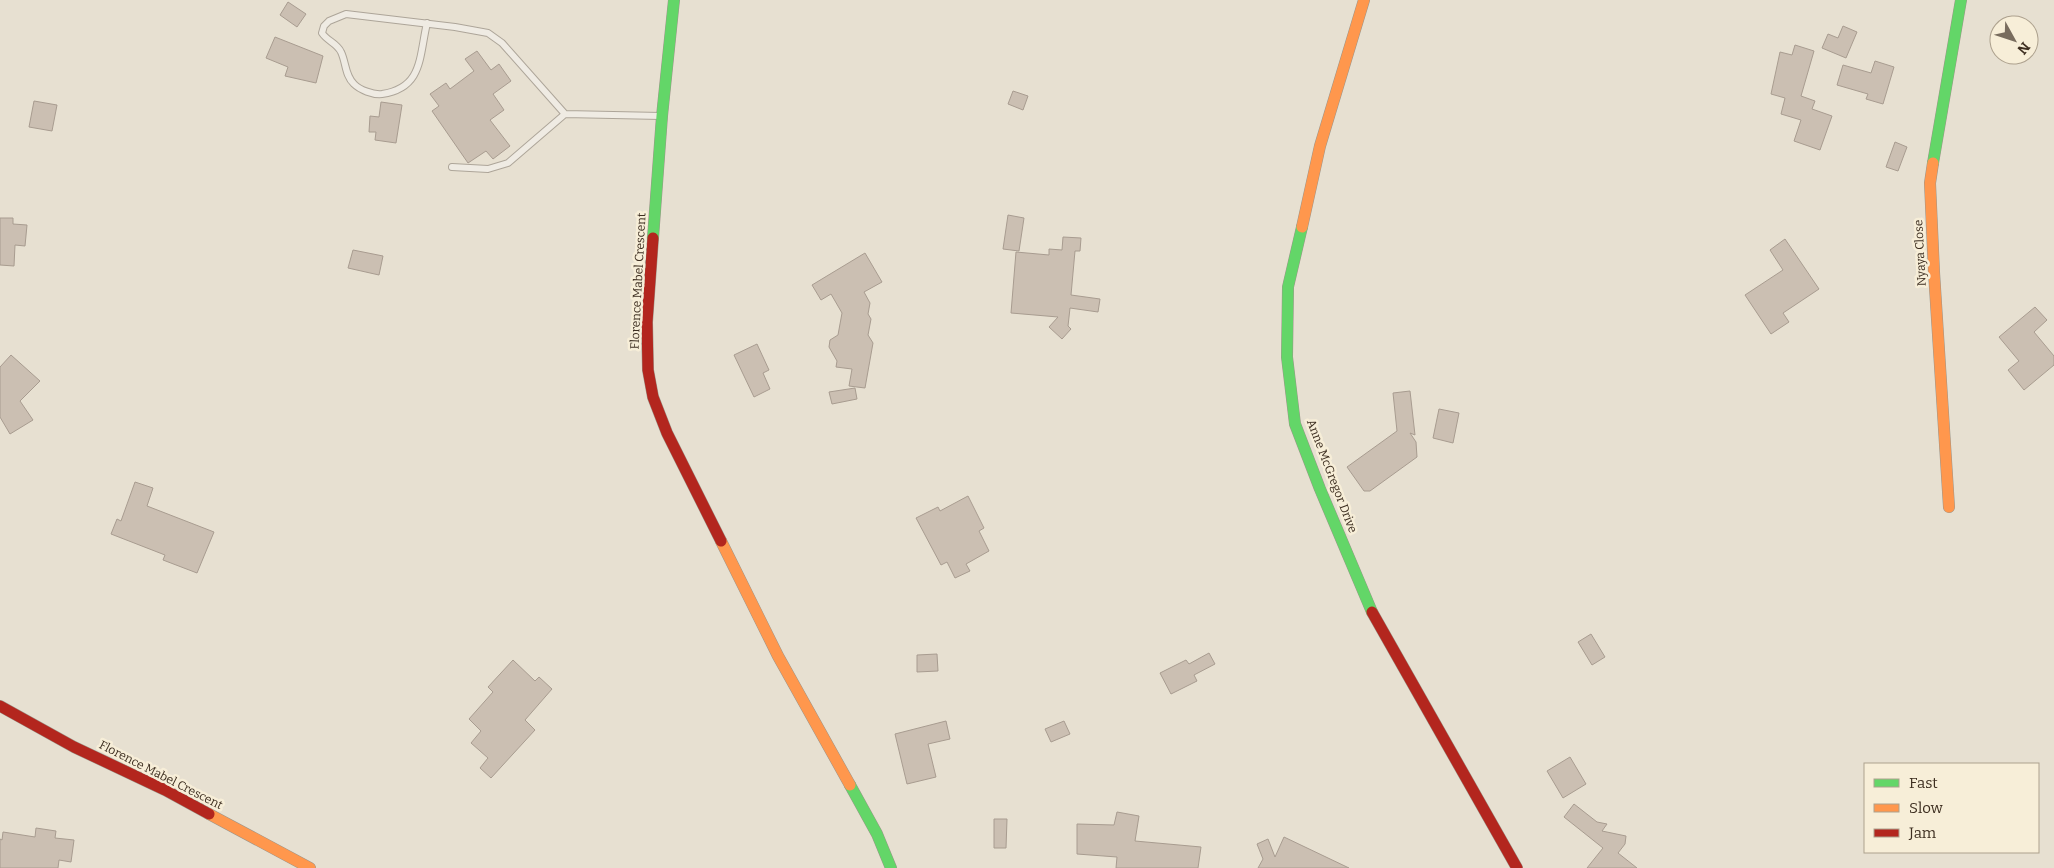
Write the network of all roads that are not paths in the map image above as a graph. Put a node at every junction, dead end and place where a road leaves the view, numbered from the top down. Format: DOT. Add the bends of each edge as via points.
graph roads {
  1 [pos="674,0"];
  2 [pos="1364,0"];
  3 [pos="1961,0"];
  4 [pos="427,23"];
  5 [pos="565,114"];
  6 [pos="662,116"];
  7 [pos="452,167"];
  8 [pos="1949,507"];
  9 [pos="0,706"];
  10 [pos="310,868"];
  11 [pos="891,868"];
  12 [pos="1517,868"];
  1 -- 6 [label="street, Florence Mabel Crescent"];
  2 -- 12 [label="street, Anne McGregor Drive" via="1320,146 1288,287 1287,357 1295,424 1373,614"];
  3 -- 8 [label="street, Nyaya Close" via="1930,183"];
  4 -- 4 [label="lane" via="414,78 397,92 378,94 354,84 348,76 341,52 322,34 329,21 346,14"];
  4 -- 5 [label="lane" via="488,33 497,38"];
  5 -- 6 [label="lane"];
  5 -- 7 [label="lane" via="508,163 488,169"];
  6 -- 11 [label="street, Florence Mabel Crescent" via="647,322 648,370 653,397 667,433 778,656 877,834"];
  9 -- 10 [label="street, Florence Mabel Crescent"];
}
